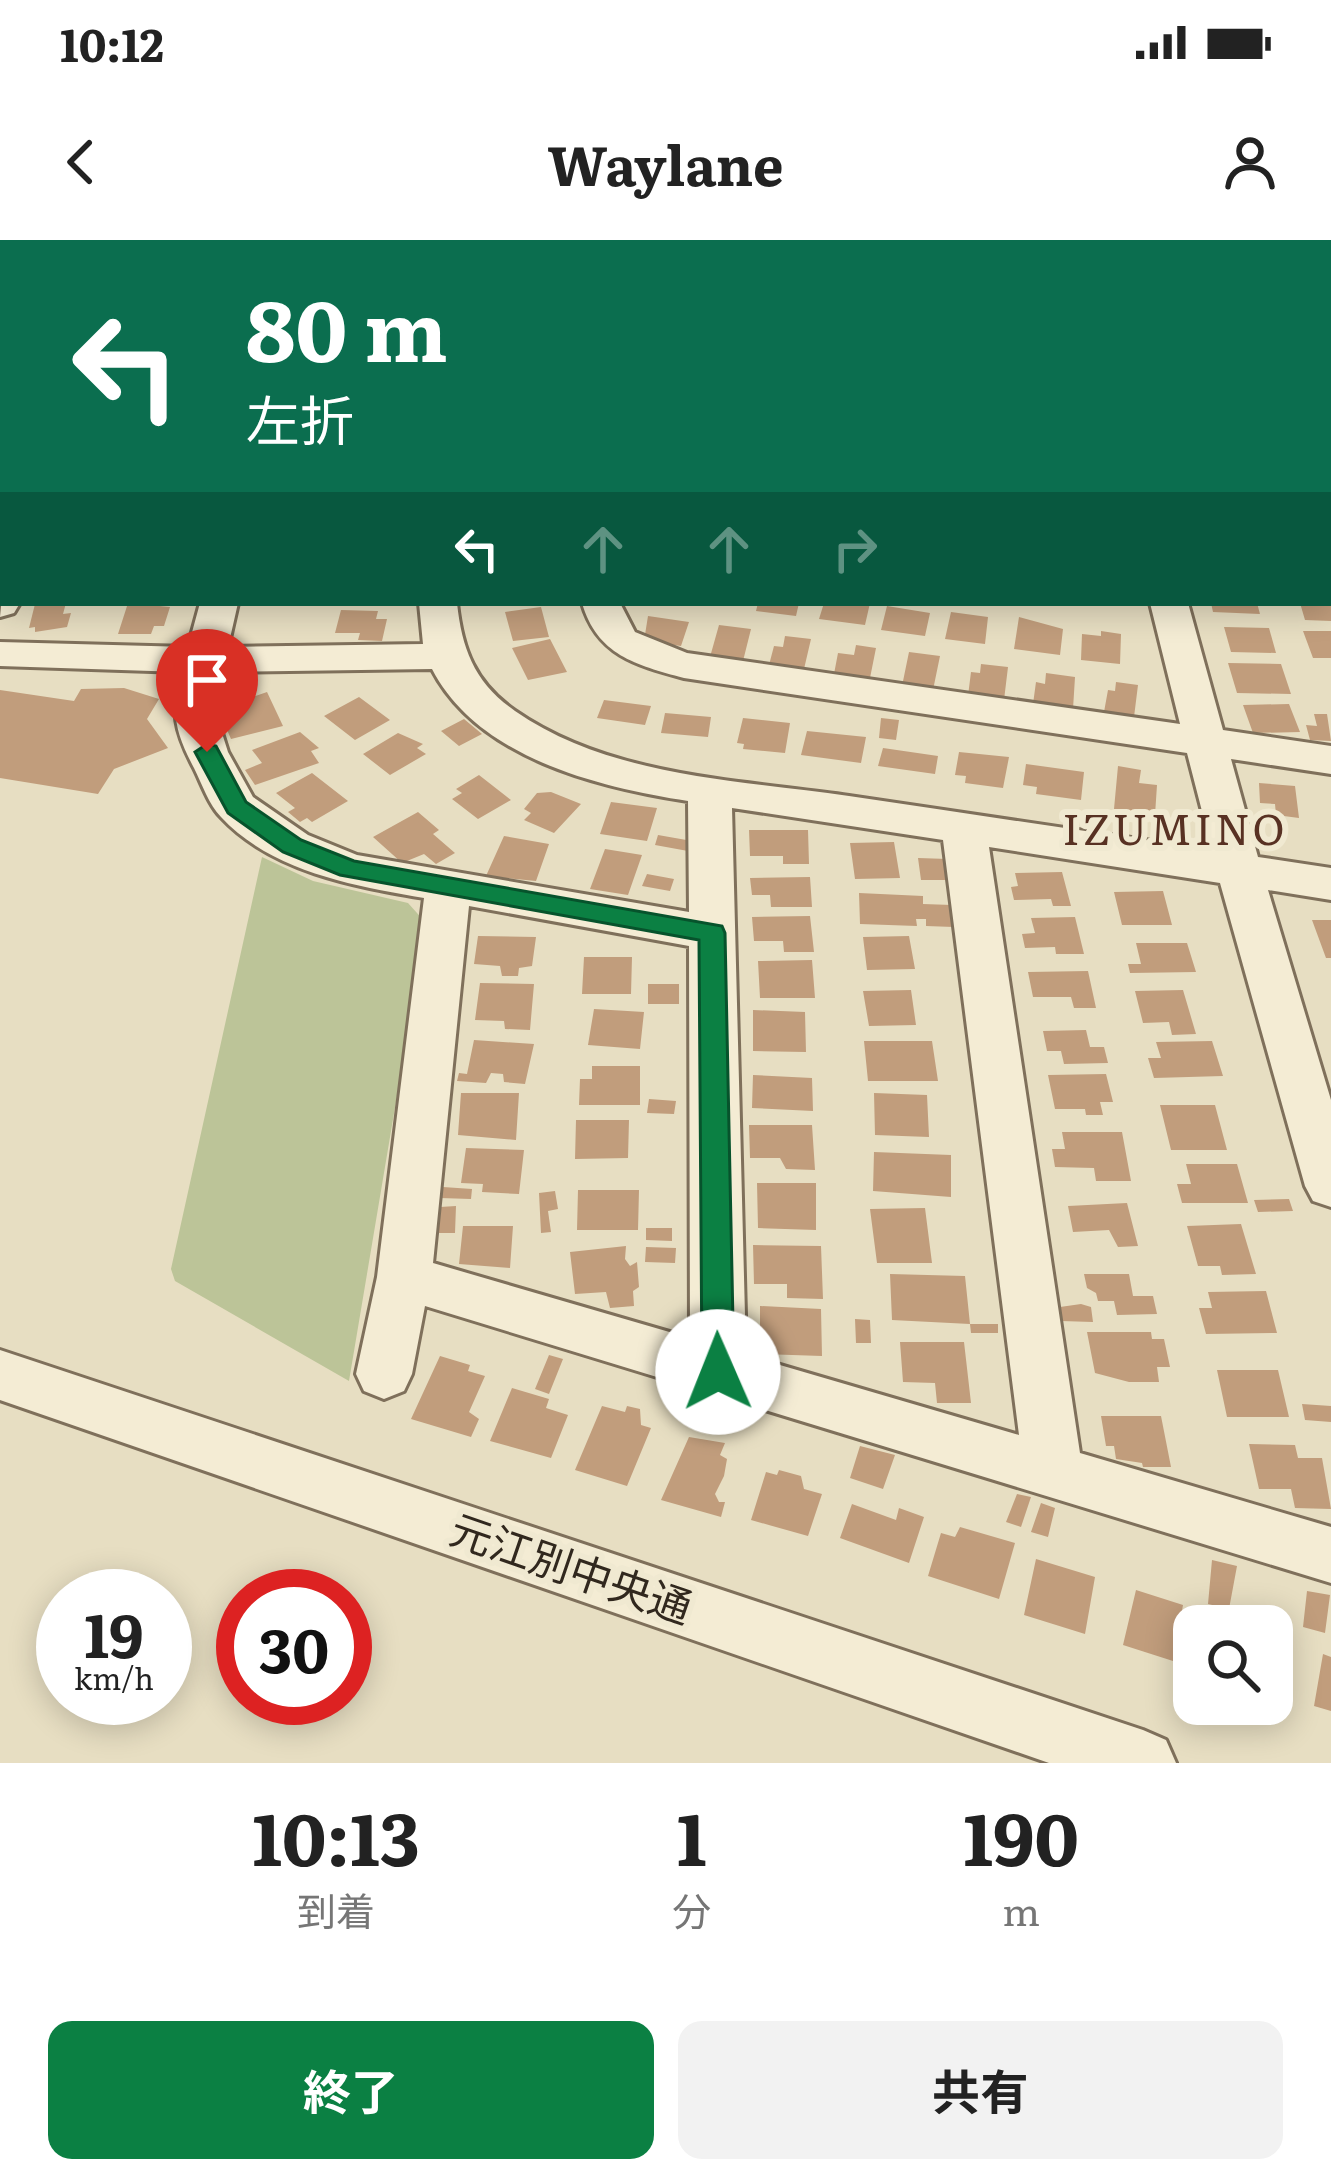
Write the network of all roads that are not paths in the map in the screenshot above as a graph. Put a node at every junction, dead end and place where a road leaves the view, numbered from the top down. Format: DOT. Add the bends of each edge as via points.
graph roads {
  1 [pos="218,606"];
  2 [pos="438,606"];
  3 [pos="602,606"];
  4 [pos="1156,606"];
  5 [pos="0,654"];
  6 [pos="446,656"];
  7 [pos="204,660"];
  8 [pos="1205,743"];
  9 [pos="1331,760"];
  10 [pos="710,790"];
  11 [pos="964,829"];
  12 [pos="1239,870"];
  13 [pos="1331,884"];
  14 [pos="448,888"];
  15 [pos="712,933"];
  16 [pos="1331,1186"];
  17 [pos="404,1277"];
  18 [pos="718,1372"];
  19 [pos="383,1374"];
  20 [pos="0,1375"];
  21 [pos="1053,1472"];
  22 [pos="1331,1555"];
  23 [pos="1143,1763"];
  1 -- 7 [label="street"];
  2 -- 6 [label="street"];
  3 -- 8 [label="street" via="625,646 684,665"];
  4 -- 8 [label="street"];
  5 -- 7 [label="street"];
  6 -- 7 [label="street"];
  6 -- 10 [label="street" via="464,690 500,724 537,743 632,778"];
  7 -- 14 [label="street" via="193,708 236,807 292,846 349,869"];
  8 -- 9 [label="street"];
  8 -- 12 [label="street"];
  10 -- 11 [label="street"];
  10 -- 15 [label="street"];
  11 -- 12 [label="street"];
  11 -- 21 [label="street"];
  12 -- 13 [label="street"];
  12 -- 16 [label="street"];
  14 -- 15 [label="street"];
  14 -- 17 [label="street"];
  15 -- 18 [label="street"];
  17 -- 18 [label="street"];
  17 -- 19 [label="street"];
  18 -- 21 [label="street"];
  20 -- 23 [label="street, 元江別中央通"];
  21 -- 22 [label="street"];
}
